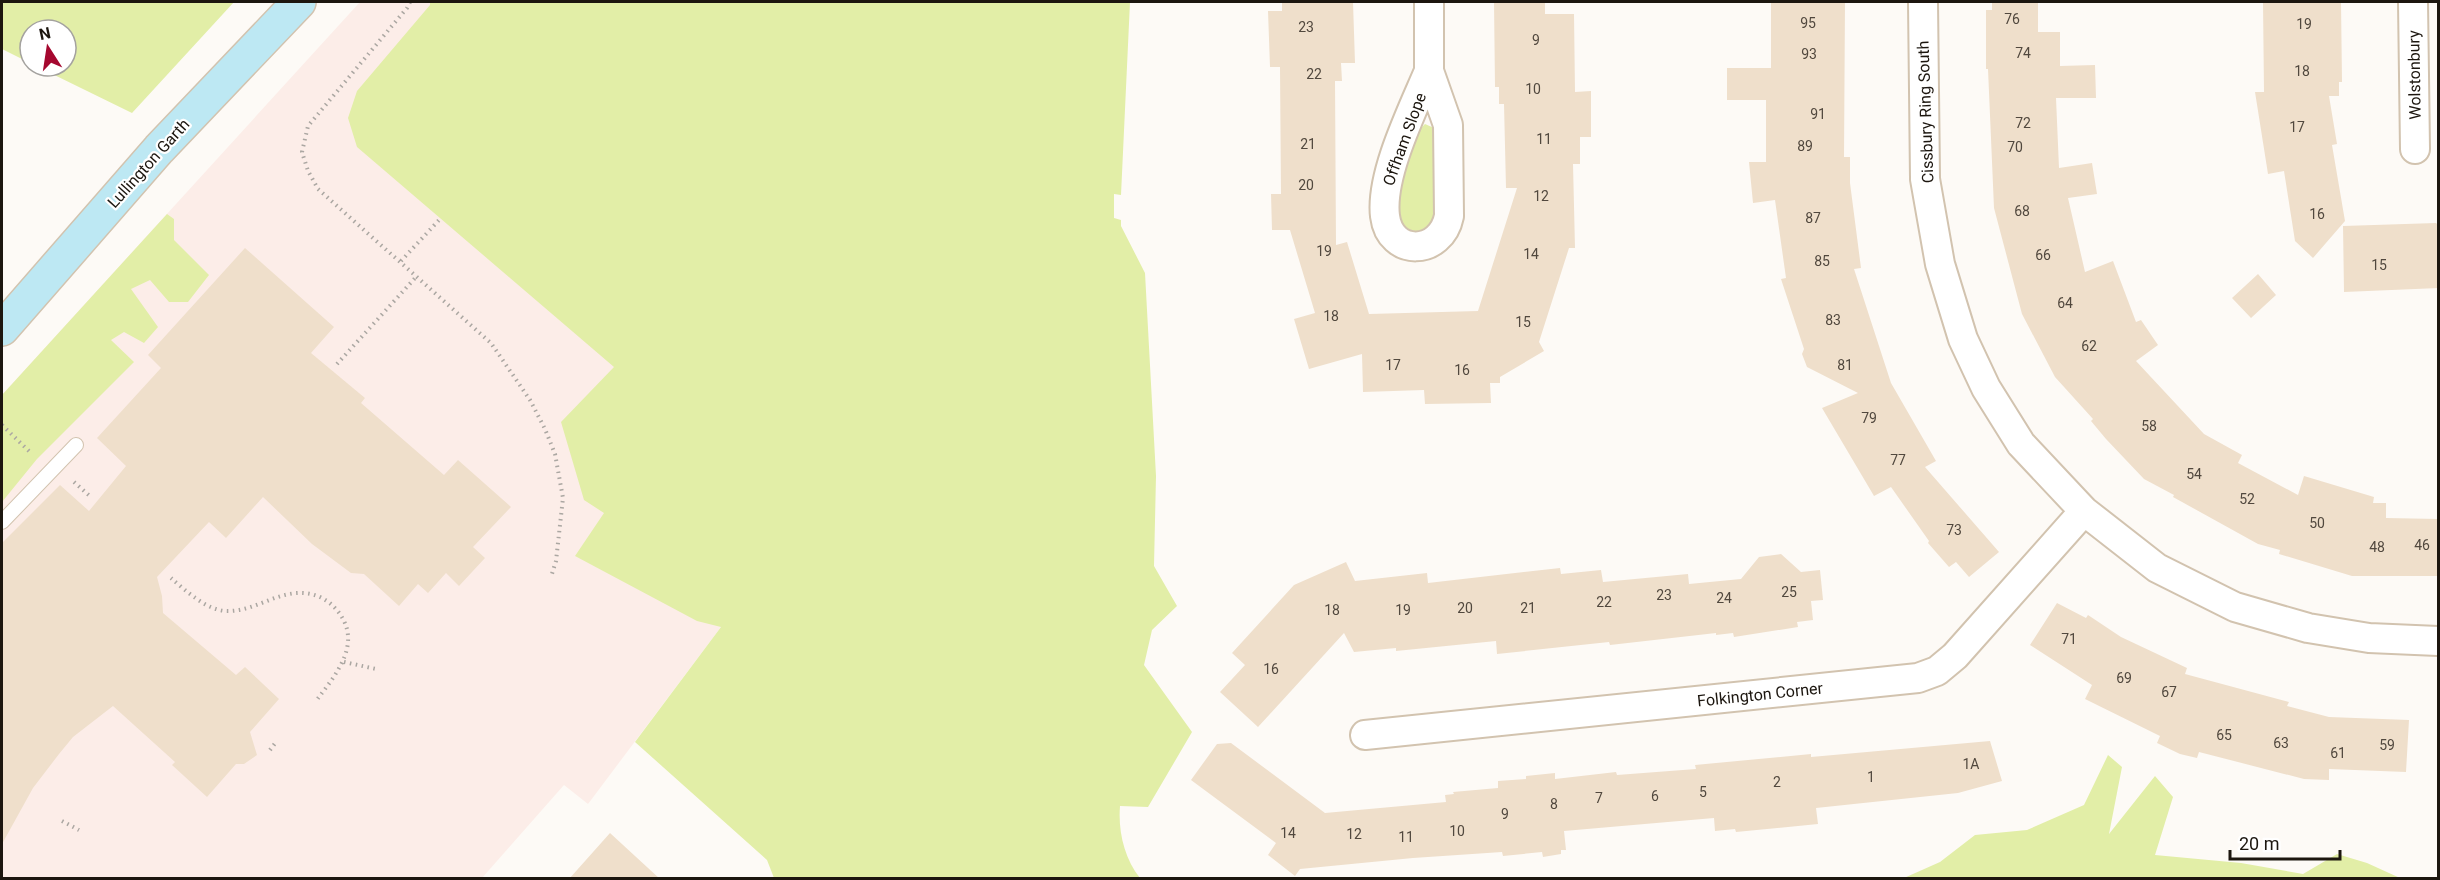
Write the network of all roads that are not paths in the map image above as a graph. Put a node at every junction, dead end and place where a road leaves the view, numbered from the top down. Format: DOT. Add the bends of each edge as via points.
graph roads {
  1 [pos="299,2"];
  2 [pos="1429,2"];
  3 [pos="1923,2"];
  4 [pos="2413,2"];
  5 [pos="1429,71"];
  6 [pos="2415,149"];
  7 [pos="2,329"];
  8 [pos="76,444"];
  9 [pos="2084,511"];
  10 [pos="2,522"];
  11 [pos="2439,641"];
  12 [pos="1365,735"];
  1 -- 7 [label="street, Lullington Garth" via="159,149"];
  2 -- 5 [label="street, Offham Slope"];
  3 -- 9 [label="street, Cissbury Ring South" via="1925,178 1940,264 1963,339 1986,388 2021,444"];
  4 -- 6 [label="street, Wolstonbury"];
  5 -- 5 [label="street, Offham Slope" via="1448,125 1449,216 1440,237 1416,247 1405,245 1390,231 1385,218 1385,191"];
  8 -- 10 [label="lane"];
  9 -- 11 [label="street, Cissbury Ring South" via="2157,568 2235,607 2308,628 2369,638"];
  9 -- 12 [label="street, Folkington Corner" via="1955,656 1937,671 1918,678"];
}
